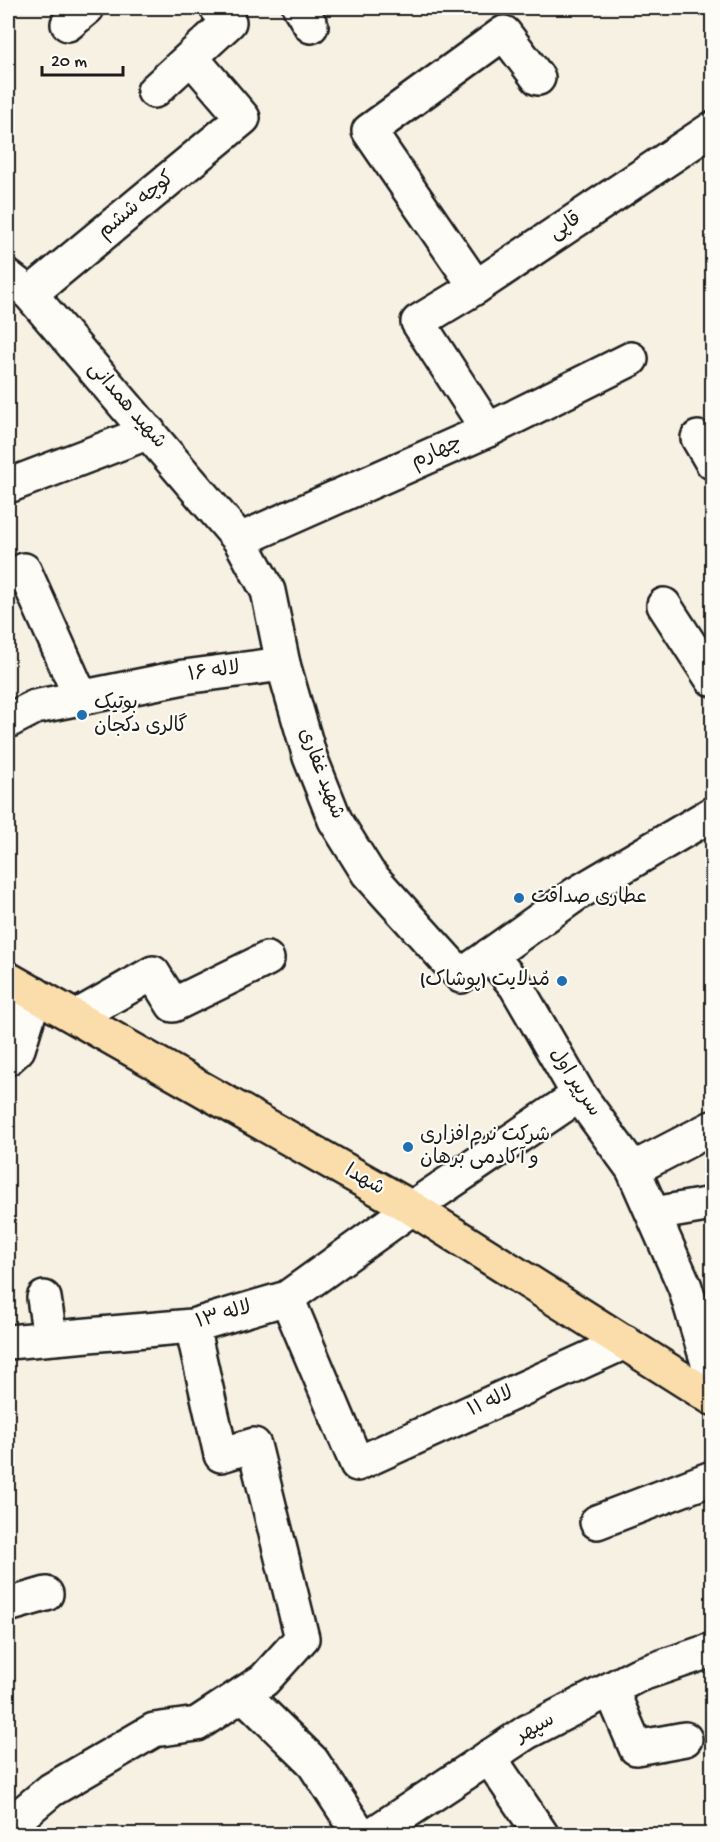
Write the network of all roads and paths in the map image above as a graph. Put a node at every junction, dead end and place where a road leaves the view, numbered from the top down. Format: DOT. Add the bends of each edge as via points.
graph roads {
  1 [pos="223,15"];
  2 [pos="202,70"];
  3 [pos="538,78"];
  4 [pos="154,91"];
  5 [pos="712,129"];
  6 [pos="19,286"];
  7 [pos="476,287"];
  8 [pos="631,359"];
  9 [pos="488,430"];
  10 [pos="149,432"];
  11 [pos="8,486"];
  12 [pos="240,540"];
  13 [pos="24,570"];
  14 [pos="664,605"];
  15 [pos="284,664"];
  16 [pos="712,679"];
  17 [pos="81,698"];
  18 [pos="8,721"];
  19 [pos="712,814"];
  20 [pos="490,954"];
  21 [pos="267,959"];
  22 [pos="21,987"];
  23 [pos="76,1017"];
  24 [pos="8,1058"];
  25 [pos="579,1095"];
  26 [pos="712,1128"];
  27 [pos="633,1168"];
  28 [pos="712,1204"];
  29 [pos="412,1208"];
  30 [pos="654,1214"];
  31 [pos="44,1298"];
  32 [pos="287,1298"];
  33 [pos="192,1326"];
  34 [pos="50,1337"];
  35 [pos="8,1342"];
  36 [pos="625,1342"];
  37 [pos="712,1376"];
  38 [pos="712,1398"];
  39 [pos="712,1478"];
  40 [pos="597,1522"];
  41 [pos="46,1594"];
  42 [pos="8,1605"];
  43 [pos="712,1650"];
  44 [pos="611,1689"];
  45 [pos="243,1694"];
  46 [pos="685,1739"];
  47 [pos="489,1757"];
  48 [pos="8,1826"];
  49 [pos="360,1834"];
  50 [pos="374,1834"];
  51 [pos="541,1834"];
  1 -- 4 [label="street"];
  2 -- 6 [label="street, کوچه ششم" via="243,118"];
  3 -- 7 [label="street" via="504,33 369,131"];
  5 -- 7 [label="street, قاپی"];
  6 -- 10 [label="street, شهید همدانی"];
  7 -- 9 [label="street, قاپی" via="418,322"];
  8 -- 9 [label="street, چهارم"];
  9 -- 12 [label="street, چهارم"];
  10 -- 11 [label="street"];
  10 -- 12 [label="street, شهید همدانی"];
  12 -- 15 [label="street, شهید غفاری" via="268,591"];
  13 -- 17 [label="street"];
  14 -- 16 [label="street"];
  15 -- 17 [label="street, لاله ۱۶" via="184,677"];
  15 -- 20 [label="street, شهید غفاری" via="310,757 335,820 368,873 461,976"];
  17 -- 18 [label="street, لاله ۱۶" via="35,707"];
  19 -- 20 [label="street" via="576,894"];
  20 -- 25 [label="street, سرپیر اول" via="516,986"];
  21 -- 23 [label="street" via="173,1005 153,973"];
  22 -- 23 [label="main road, شهدا"];
  22 -- 24 [label="street" via="18,1049"];
  23 -- 29 [label="main road, شهدا"];
  25 -- 27 [label="street, سرپیر اول"];
  25 -- 29 [label="street, لاله ۱۳"];
  26 -- 27 [label="street"];
  27 -- 30 [label="street, سرپیر اول"];
  28 -- 30 [label="street"];
  29 -- 32 [label="street, لاله ۱۳"];
  29 -- 36 [label="main road, شهدا"];
  30 -- 37 [label="street, سرپیر اول" via="685,1287"];
  31 -- 34 [label="street"];
  32 -- 33 [label="street, لاله ۱۳"];
  32 -- 36 [label="street, ۱۱ لاله" via="357,1464"];
  33 -- 34 [label="street, لاله ۱۳"];
  33 -- 45 [label="street" via="221,1455 254,1445 302,1638 264,1680"];
  34 -- 35 [label="street, لاله ۱۳"];
  36 -- 38 [label="main road, شهدا"];
  39 -- 40 [label="street"];
  41 -- 42 [label="street"];
  43 -- 44 [label="street, سپهر" via="638,1675"];
  44 -- 46 [label="street" via="636,1748"];
  44 -- 47 [label="street, سپهر" via="527,1732"];
  45 -- 48 [label="street" via="197,1724 154,1730 51,1790"];
  45 -- 49 [label="street" via="312,1761"];
  47 -- 50 [label="street, سپهر"];
  47 -- 51 [label="street"];
}
